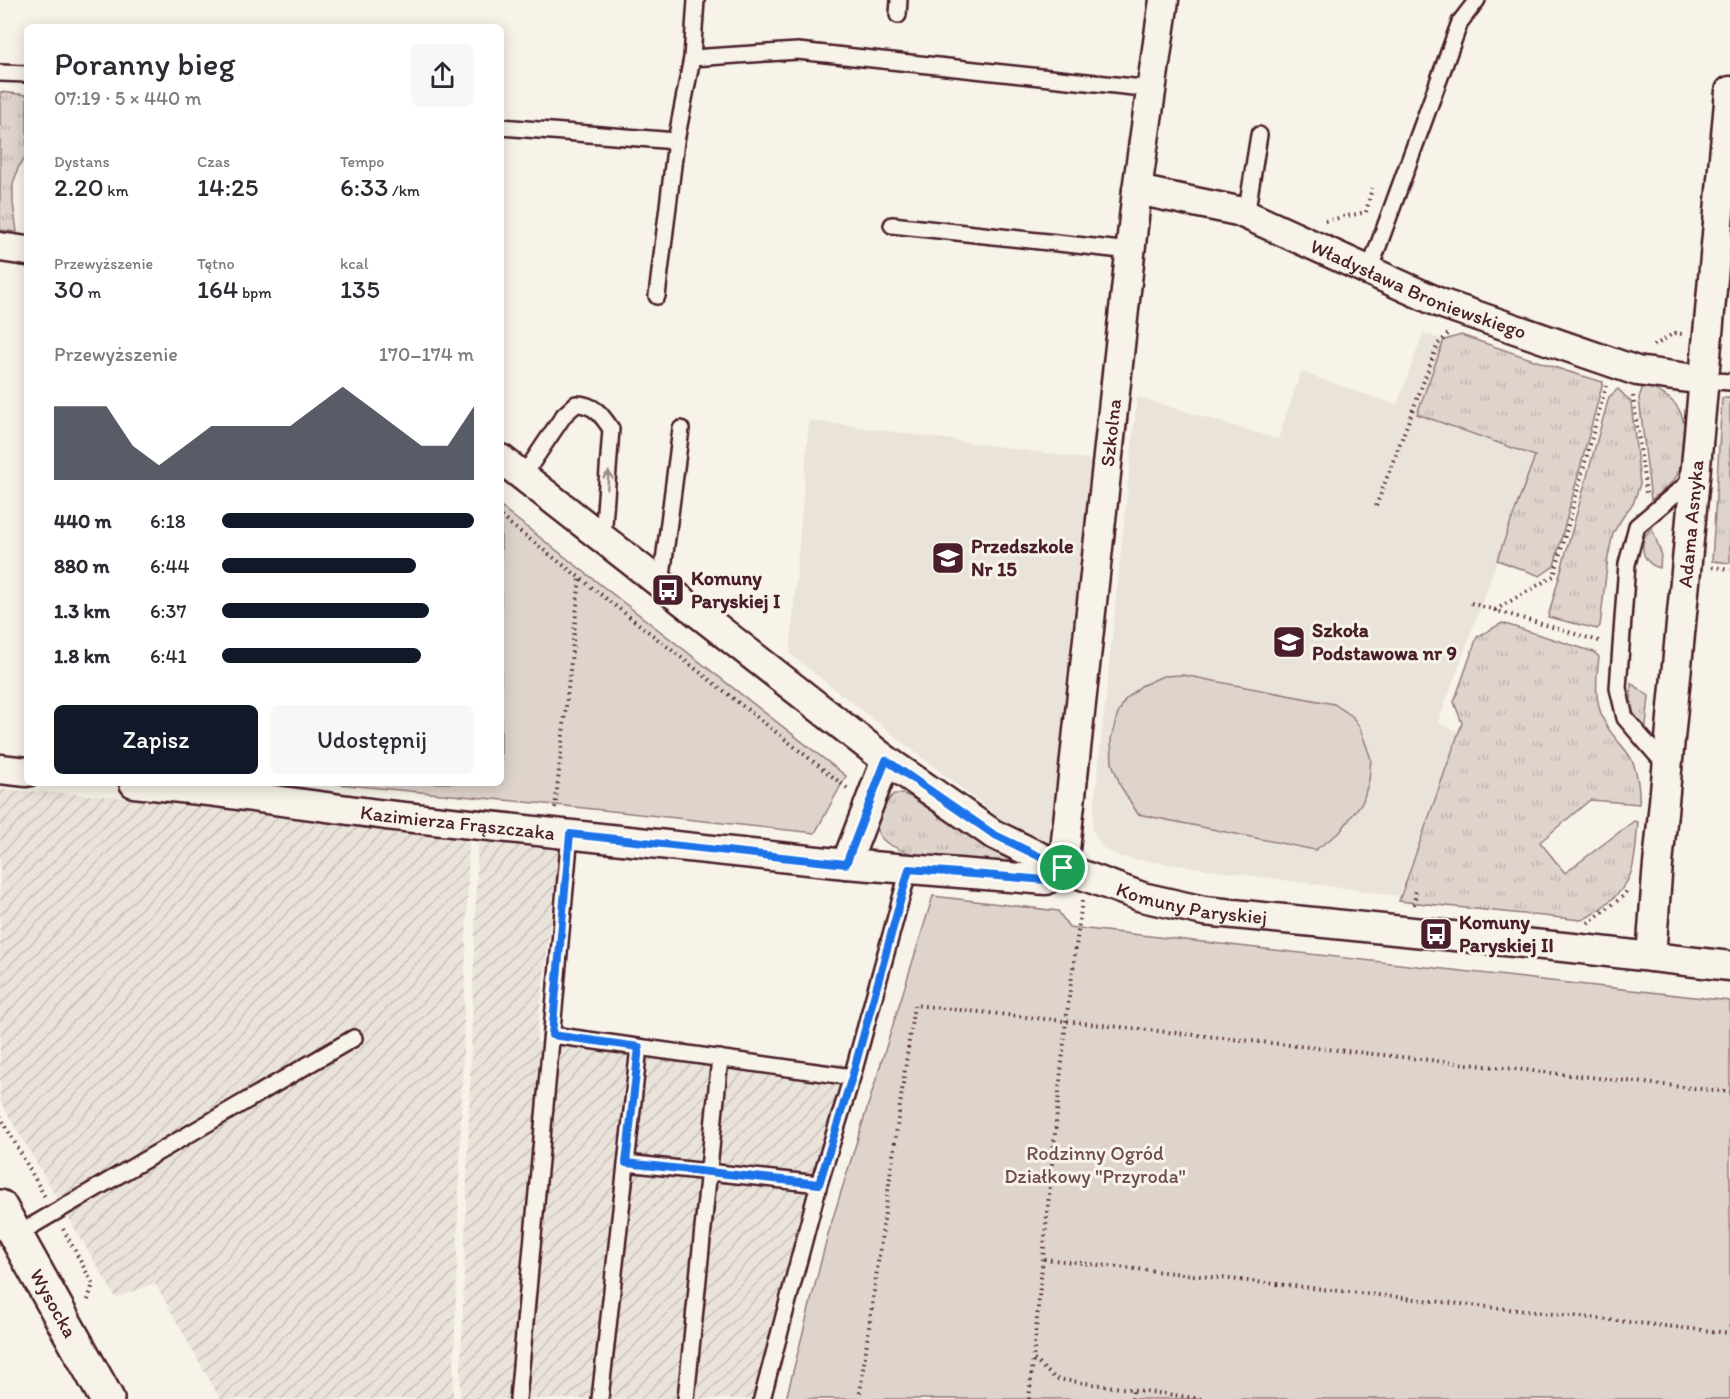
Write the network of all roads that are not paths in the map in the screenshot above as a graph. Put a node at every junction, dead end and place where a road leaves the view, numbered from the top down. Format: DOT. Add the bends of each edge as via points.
graph roads {
  1 [pos="696,0"];
  2 [pos="1164,0"];
  3 [pos="1477,0"];
  4 [pos="692,58"];
  5 [pos="0,73"];
  6 [pos="24,74"];
  7 [pos="1152,89"];
  8 [pos="1730,90"];
  9 [pos="504,127"];
  10 [pos="1259,135"];
  11 [pos="676,141"];
  12 [pos="1137,190"];
  13 [pos="1246,216"];
  14 [pos="892,225"];
  15 [pos="0,247"];
  16 [pos="24,251"];
  17 [pos="1131,251"];
  18 [pos="1369,271"];
  19 [pos="657,296"];
  20 [pos="1721,298"];
  21 [pos="1717,381"];
  22 [pos="681,429"];
  23 [pos="512,467"];
  24 [pos="1695,477"];
  25 [pos="603,538"];
  26 [pos="661,584"];
  27 [pos="886,760"];
  28 [pos="1667,767"];
  29 [pos="0,769"];
  30 [pos="24,772"];
  31 [pos="162,786"];
  32 [pos="570,834"];
  33 [pos="846,864"];
  34 [pos="1063,868"];
  35 [pos="909,869"];
  36 [pos="1651,957"];
  37 [pos="1730,966"];
  38 [pos="552,1035"];
  39 [pos="354,1038"];
  40 [pos="639,1047"];
  41 [pos="720,1058"];
  42 [pos="852,1077"];
  43 [pos="626,1163"];
  44 [pos="709,1171"];
  45 [pos="819,1184"];
  46 [pos="0,1207"];
  47 [pos="16,1235"];
  48 [pos="107,1399"];
  49 [pos="518,1399"];
  50 [pos="600,1399"];
  51 [pos="686,1399"];
  52 [pos="762,1399"];
  1 -- 4 [label="lane"];
  2 -- 7 [label="street, Szkolna"];
  3 -- 18 [label="lane" via="1460,22"];
  4 -- 7 [label="lane" via="798,51"];
  4 -- 11 [label="lane"];
  5 -- 6 [label="lane"];
  7 -- 12 [label="street, Szkolna"];
  8 -- 20 [label="street, Adama Asnyka"];
  9 -- 11 [label="lane"];
  10 -- 13 [label="lane"];
  11 -- 19 [label="lane"];
  12 -- 13 [label="street, Władysława Broniewskiego" via="1238,211"];
  12 -- 17 [label="street, Szkolna"];
  13 -- 18 [label="street, Władysława Broniewskiego"];
  14 -- 17 [label="lane"];
  15 -- 16 [label="street"];
  17 -- 34 [label="street, Szkolna"];
  18 -- 21 [label="street, Władysława Broniewskiego" via="1440,303 1637,371"];
  20 -- 21 [label="street, Adama Asnyka"];
  21 -- 24 [label="street, Adama Asnyka"];
  22 -- 26 [label="lane"];
  23 -- 25 [label="street, Komuny Paryskiej"];
  25 -- 23 [label="lane, one-way" via="611,429 599,412 576,404"];
  24 -- 28 [label="street, Adama Asnyka"];
  24 -- 28 [label="lane" via="1637,526 1625,585 1618,688 1624,718"];
  25 -- 26 [label="street, Komuny Paryskiej"];
  26 -- 27 [label="street, Komuny Paryskiej"];
  27 -- 33 [label="street"];
  27 -- 34 [label="street, Komuny Paryskiej" via="993,834"];
  28 -- 36 [label="street, Adama Asnyka"];
  29 -- 30 [label="street"];
  31 -- 32 [label="street, Kazimierza Frąszczaka"];
  32 -- 33 [label="street, Kazimierza Frąszczaka"];
  32 -- 38 [label="lane"];
  33 -- 35 [label="street, Kazimierza Frąszczaka"];
  34 -- 35 [label="street, Kazimierza Frąszczaka" via="1046,880"];
  34 -- 36 [label="street, Komuny Paryskiej" via="1142,897 1204,911"];
  35 -- 42 [label="lane"];
  36 -- 37 [label="street, Komuny Paryskiej"];
  38 -- 40 [label="lane"];
  38 -- 49 [label="lane"];
  39 -- 47 [label="lane"];
  40 -- 41 [label="lane"];
  40 -- 43 [label="lane"];
  41 -- 42 [label="lane"];
  41 -- 44 [label="lane"];
  42 -- 45 [label="lane"];
  43 -- 44 [label="lane"];
  43 -- 50 [label="lane"];
  44 -- 45 [label="lane"];
  44 -- 51 [label="lane"];
  45 -- 52 [label="lane"];
  46 -- 47 [label="street, Wysocka"];
  47 -- 48 [label="street, Wysocka"];
}
